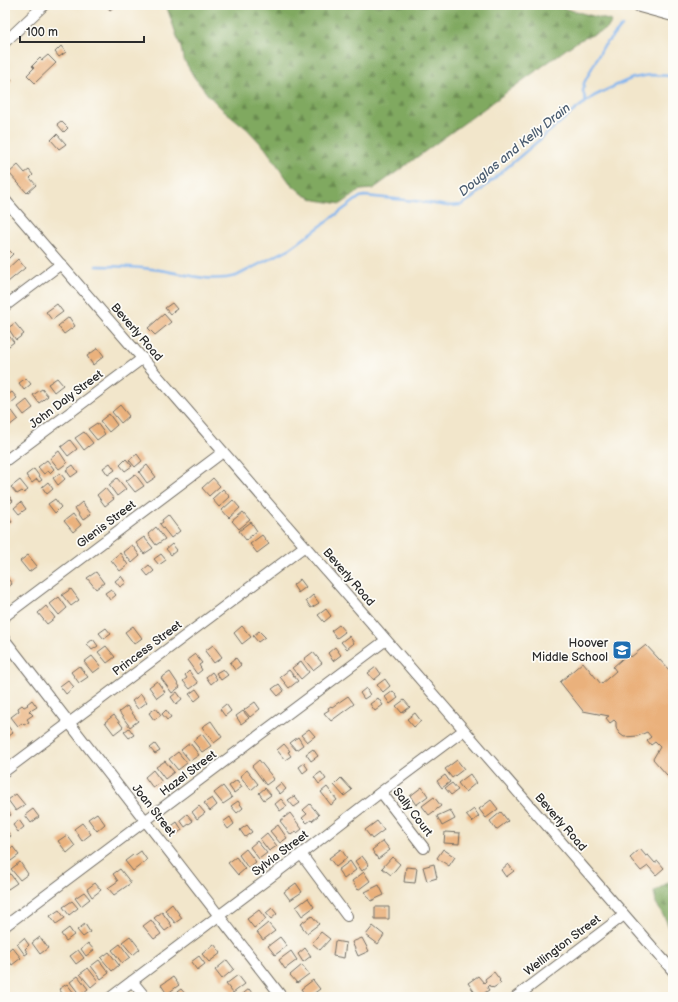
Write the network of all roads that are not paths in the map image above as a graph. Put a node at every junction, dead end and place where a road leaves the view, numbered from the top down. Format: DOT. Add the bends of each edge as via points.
graph roads {
  1 [pos="44,5"];
  2 [pos="640,5"];
  3 [pos="673,14"];
  4 [pos="5,42"];
  5 [pos="5,200"];
  6 [pos="61,264"];
  7 [pos="5,306"];
  8 [pos="143,358"];
  9 [pos="223,452"];
  10 [pos="5,461"];
  11 [pos="305,546"];
  12 [pos="5,616"];
  13 [pos="5,640"];
  14 [pos="386,640"];
  15 [pos="69,723"];
  16 [pos="464,730"];
  17 [pos="5,771"];
  18 [pos="381,792"];
  19 [pos="146,821"];
  20 [pos="424,848"];
  21 [pos="301,854"];
  22 [pos="219,915"];
  23 [pos="624,915"];
  24 [pos="347,916"];
  25 [pos="5,926"];
  26 [pos="673,971"];
  27 [pos="132,981"];
  28 [pos="111,997"];
  29 [pos="145,997"];
  30 [pos="282,997"];
  31 [pos="516,997"];
  1 -- 4 [label="street"];
  2 -- 3 [label="highway"];
  5 -- 6 [label="street, Beverly Road"];
  6 -- 7 [label="street"];
  6 -- 8 [label="street, Beverly Road"];
  8 -- 9 [label="street, Beverly Road"];
  8 -- 10 [label="street, John Daly Street"];
  9 -- 11 [label="street, Beverly Road"];
  9 -- 12 [label="street, Glenis Street"];
  11 -- 14 [label="street, Beverly Road"];
  11 -- 15 [label="street, Princess Street"];
  13 -- 15 [label="street, Joan Street"];
  14 -- 16 [label="street, Beverly Road"];
  14 -- 19 [label="street, Hazel Street"];
  15 -- 17 [label="street, Princess Street"];
  15 -- 19 [label="street, Joan Street"];
  16 -- 18 [label="street, Sylvia Street"];
  16 -- 23 [label="street, Beverly Road"];
  18 -- 20 [label="street, Sally Court"];
  18 -- 21 [label="street, Sylvia Street"];
  19 -- 22 [label="street, Joan Street"];
  19 -- 25 [label="street, Hazel Street"];
  21 -- 22 [label="street, Sylvia Street"];
  21 -- 24 [label="street"];
  22 -- 27 [label="street, Sylvia Street"];
  22 -- 30 [label="street, Joan Street"];
  23 -- 26 [label="street, Beverly Road"];
  23 -- 31 [label="street, Wellington Street"];
  27 -- 28 [label="street, Sylvia Street"];
  27 -- 29 [label="street"];
}
